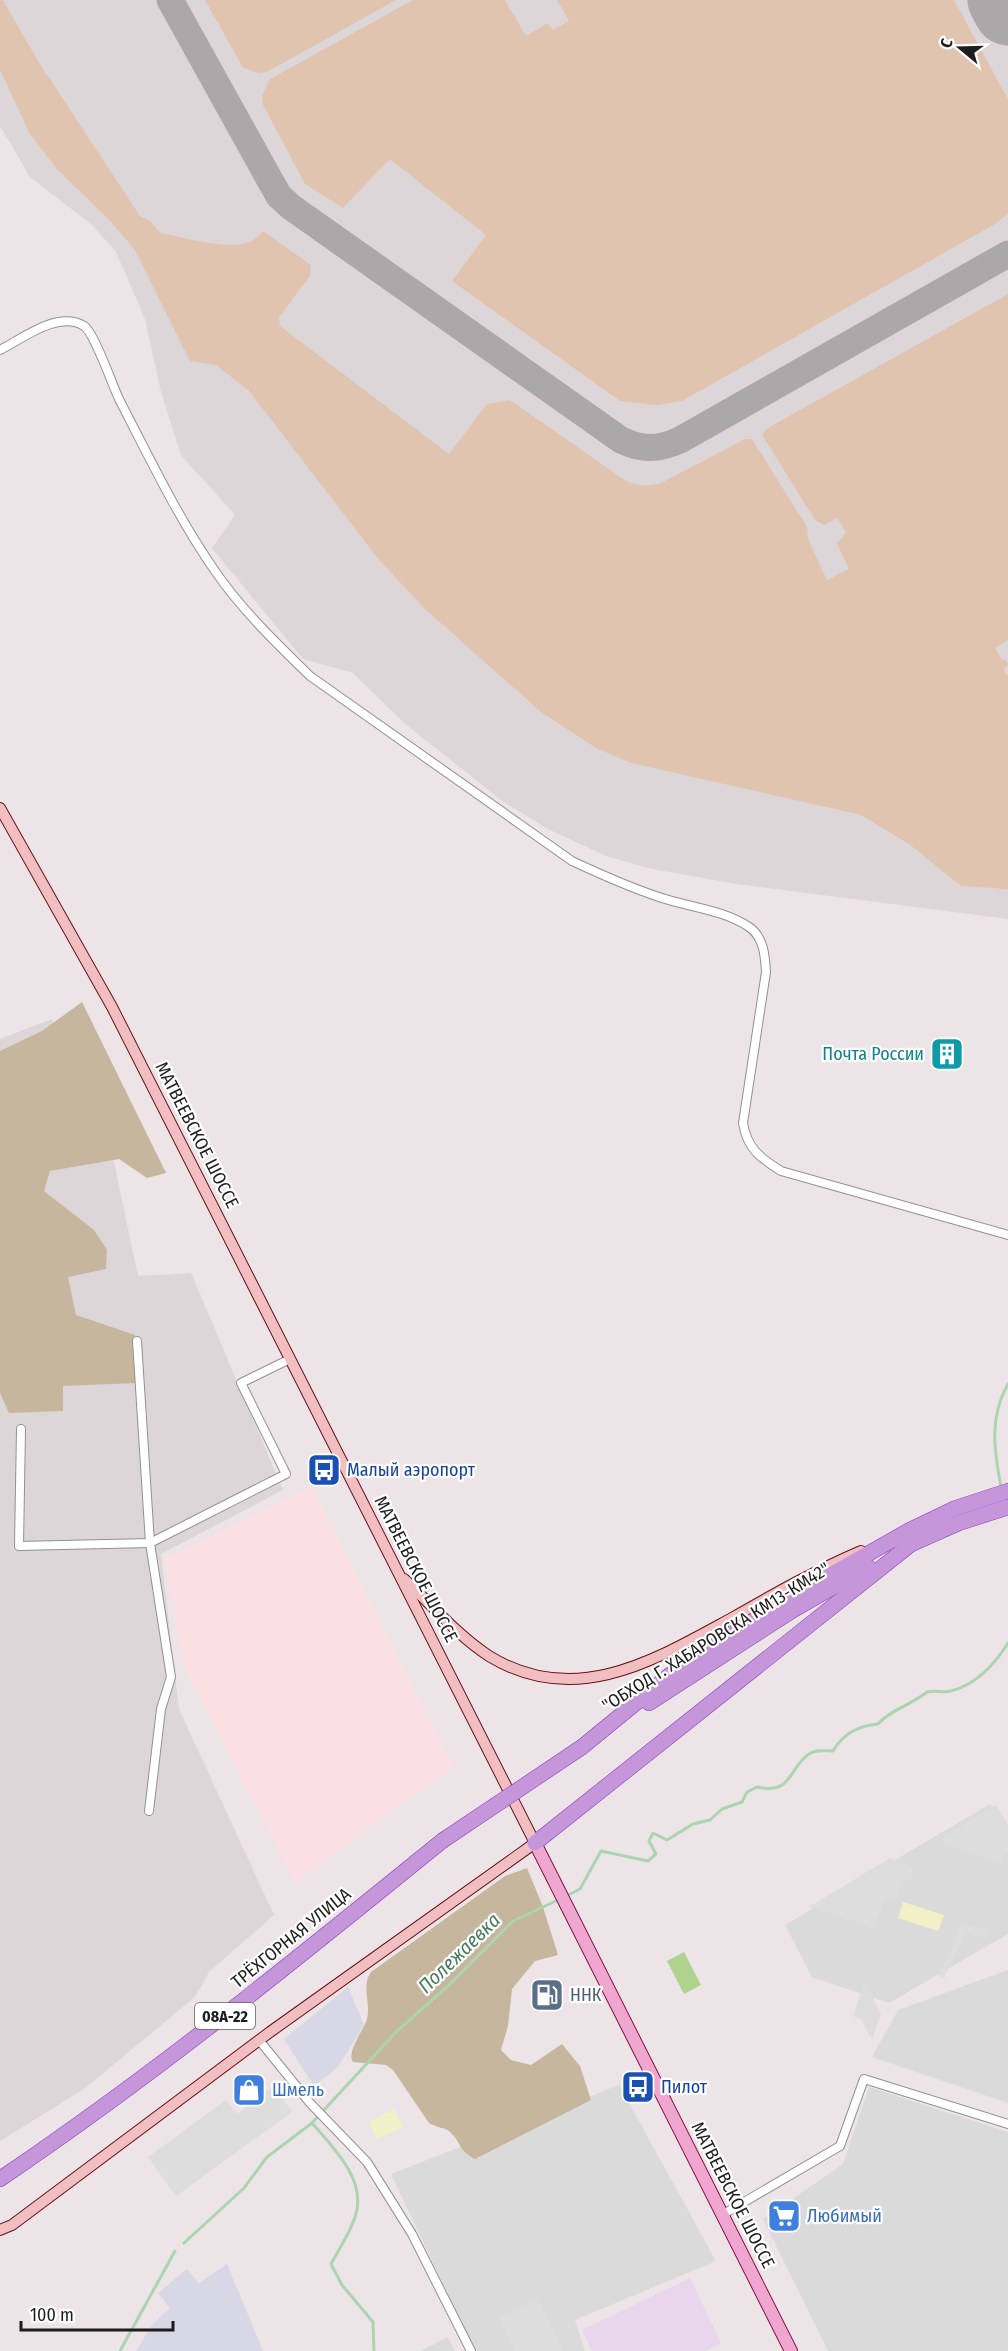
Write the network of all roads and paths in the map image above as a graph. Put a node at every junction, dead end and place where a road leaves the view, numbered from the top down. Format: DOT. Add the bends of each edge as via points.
graph roads {
  1 [pos="0,350"];
  2 [pos="0,808"];
  3 [pos="1008,1235"];
  4 [pos="137,1341"];
  5 [pos="291,1359"];
  6 [pos="21,1429"];
  7 [pos="1008,1491"];
  8 [pos="1008,1507"];
  9 [pos="957,1516"];
  10 [pos="913,1535"];
  11 [pos="150,1543"];
  12 [pos="398,1572"];
  13 [pos="606,1728"];
  14 [pos="149,1811"];
  15 [pos="535,1843"];
  16 [pos="259,2040"];
  17 [pos="1008,2124"];
  18 [pos="0,2179"];
  19 [pos="722,2215"];
  20 [pos="0,2230"];
  21 [pos="471,2351"];
  22 [pos="791,2351"];
  1 -- 3 [label="street" via="59,322 84,326 93,336 106,374 130,420 216,572 310,676 572,861 613,880 750,927 760,939 766,972 743,1123 746,1140 754,1152 781,1171"];
  2 -- 5 [label="main road, МАТВЕЕВСКОЕ ШОССЕ" via="112,1007"];
  4 -- 11 [label="street"];
  5 -- 11 [label="street" via="241,1383 286,1474"];
  5 -- 12 [label="main road, МАТВЕЕВСКОЕ ШОССЕ"];
  6 -- 11 [label="street" via="19,1546"];
  7 -- 9 [label="highway, \"ОБХОД Г. ХАБАРОВСКА КМ13-КМ42\""];
  8 -- 9 [label="highway, \"ОБХОД Г. ХАБАРОВСКА КМ13-КМ42\""];
  9 -- 10 [label="highway, \"ОБХОД Г. ХАБАРОВСКА КМ13-КМ42\""];
  10 -- 12 [label="main road" via="825,1566 639,1666 588,1679 564,1679 509,1667 488,1655"];
  10 -- 13 [label="highway, \"ОБХОД Г. ХАБАРОВСКА КМ13-КМ42\"" via="783,1602 670,1675"];
  10 -- 15 [label="highway"];
  11 -- 14 [label="street" via="171,1677 161,1709"];
  12 -- 15 [label="main road, МАТВЕЕВСКОЕ ШОССЕ"];
  13 -- 18 [label="highway, ТРЁХГОРНАЯ УЛИЦА / 08А-22, bridge" via="442,1841 242,2003 71,2132"];
  15 -- 16 [label="main road"];
  15 -- 19 [label="main road, МАТВЕЕВСКОЕ ШОССЕ"];
  16 -- 20 [label="main road"];
  16 -- 21 [label="street" via="310,2103 367,2162 402,2216"];
  17 -- 19 [label="street" via="864,2079 840,2146"];
  19 -- 22 [label="main road, МАТВЕЕВСКОЕ ШОССЕ"];
}
